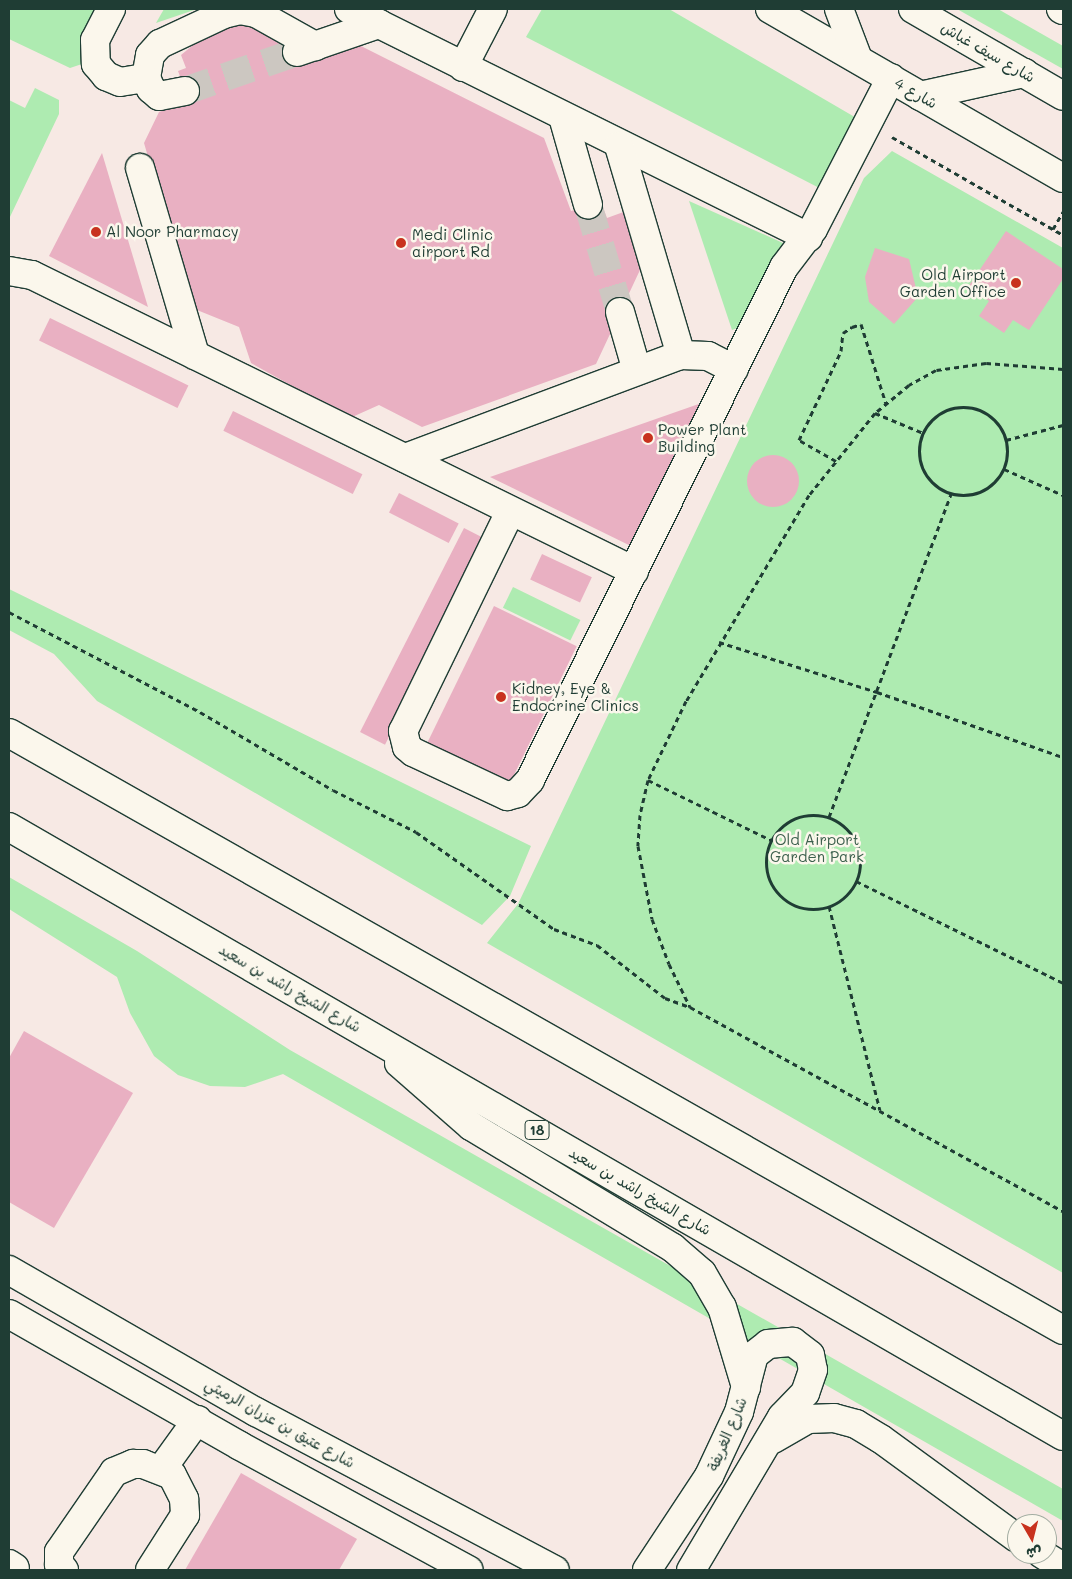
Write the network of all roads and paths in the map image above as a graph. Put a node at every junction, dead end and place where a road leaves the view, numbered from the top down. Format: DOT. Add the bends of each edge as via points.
graph roads {
  1 [pos="111,9"];
  2 [pos="349,9"];
  3 [pos="493,9"];
  4 [pos="770,9"];
  5 [pos="839,9"];
  6 [pos="913,9"];
  7 [pos="379,24"];
  8 [pos="858,59"];
  9 [pos="463,67"];
  10 [pos="1024,74"];
  11 [pos="146,78"];
  12 [pos="891,78"];
  13 [pos="185,91"];
  14 [pos="920,96"];
  15 [pos="1063,96"];
  16 [pos="563,117"];
  17 [pos="873,117"];
  18 [pos="619,146"];
  19 [pos="140,168"];
  20 [pos="1063,178"];
  21 [pos="588,206"];
  22 [pos="1063,212"];
  23 [pos="1053,229"];
  24 [pos="1063,235"];
  25 [pos="808,237"];
  26 [pos="9,271"];
  27 [pos="620,312"];
  28 [pos="195,355"];
  29 [pos="682,355"];
  30 [pos="734,369"];
  31 [pos="1063,370"];
  32 [pos="637,371"];
  33 [pos="886,404"];
  34 [pos="875,413"];
  35 [pos="1063,425"];
  36 [pos="923,433"];
  37 [pos="1006,440"];
  38 [pos="405,458"];
  39 [pos="836,461"];
  40 [pos="1004,469"];
  41 [pos="951,494"];
  42 [pos="1063,495"];
  43 [pos="510,512"];
  44 [pos="634,571"];
  45 [pos="9,612"];
  46 [pos="719,642"];
  47 [pos="877,692"];
  48 [pos="9,733"];
  49 [pos="1063,757"];
  50 [pos="648,780"];
  51 [pos="829,817"];
  52 [pos="9,827"];
  53 [pos="771,840"];
  54 [pos="856,881"];
  55 [pos="828,906"];
  56 [pos="1063,983"];
  57 [pos="690,1007"];
  58 [pos="368,1032"];
  59 [pos="880,1110"];
  60 [pos="1063,1211"];
  61 [pos="9,1270"];
  62 [pos="9,1314"];
  63 [pos="1063,1330"];
  64 [pos="746,1387"];
  65 [pos="197,1420"];
  66 [pos="1063,1436"];
  67 [pos="766,1444"];
  68 [pos="161,1470"];
  69 [pos="1007,1531"];
  70 [pos="64,1570"];
  71 [pos="150,1570"];
  72 [pos="468,1570"];
  73 [pos="555,1570"];
  74 [pos="647,1570"];
  75 [pos="692,1570"];
  1 -- 11 [label="main road" via="95,40 96,64 106,76 120,82"];
  2 -- 7 [label="main road"];
  3 -- 9 [label="main road"];
  4 -- 8 [label="main road, شارع 4"];
  5 -- 8 [label="main road"];
  6 -- 10 [label="main road, شارع سيف غباش"];
  7 -- 9 [label="main road"];
  7 -- 11 [label="main road" via="303,50 256,13 232,11 160,44 147,62"];
  8 -- 12 [label="main road, شارع 4"];
  9 -- 16 [label="main road"];
  10 -- 14 [label="main road"];
  10 -- 15 [label="main road, شارع سيف غباش"];
  11 -- 13 [label="main road" via="159,96"];
  12 -- 14 [label="main road, شارع 4"];
  12 -- 17 [label="main road"];
  14 -- 20 [label="main road, شارع 4"];
  16 -- 18 [label="main road"];
  16 -- 21 [label="main road"];
  17 -- 23 [label="path" via="889,135"];
  17 -- 25 [label="main road"];
  18 -- 25 [label="main road"];
  18 -- 29 [label="main road"];
  19 -- 28 [label="main road"];
  22 -- 23 [label="path"];
  23 -- 24 [label="path"];
  25 -- 30 [label="main road" via="784,267"];
  26 -- 28 [label="main road" via="32,275"];
  27 -- 32 [label="main road"];
  28 -- 38 [label="main road"];
  29 -- 30 [label="main road" via="708,356"];
  29 -- 32 [label="main road"];
  30 -- 44 [label="main road"];
  31 -- 33 [label="path" via="986,363 936,370 909,385"];
  32 -- 38 [label="main road"];
  33 -- 34 [label="path"];
  33 -- 39 [label="path" via="861,324 852,327 843,333 841,351 799,440"];
  34 -- 36 [label="path"];
  34 -- 39 [label="path"];
  35 -- 37 [label="path"];
  36 -- 37 [label="path" via="928,423 947,410 971,408 993,419"];
  36 -- 41 [label="path" via="919,458 923,470 940,489"];
  37 -- 40 [label="path"];
  38 -- 43 [label="main road"];
  39 -- 46 [label="path" via="810,495"];
  40 -- 41 [label="path" via="998,480 976,494"];
  40 -- 42 [label="path"];
  41 -- 47 [label="path"];
  43 -- 44 [label="main road"];
  43 -- 44 [label="main road" via="402,732 413,752 499,795 518,793 530,780"];
  45 -- 57 [label="path" via="200,712 334,790 416,832 554,929 597,945 665,998"];
  46 -- 47 [label="path"];
  46 -- 50 [label="path"];
  47 -- 49 [label="path"];
  47 -- 51 [label="path"];
  48 -- 63 [label="main road"];
  50 -- 53 [label="path"];
  50 -- 57 [label="path" via="640,815 638,846 643,883 669,964"];
  51 -- 53 [label="path" via="798,817 787,822"];
  51 -- 54 [label="path" via="846,828 857,844 860,856"];
  52 -- 58 [label="main road, شارع الشيخ راشد بن سعيد / 18"];
  53 -- 55 [label="path" via="766,867 777,892 801,907"];
  54 -- 55 [label="path" via="849,892"];
  54 -- 56 [label="path"];
  55 -- 59 [label="path"];
  57 -- 59 [label="path"];
  58 -- 64 [label="main road" via="421,1084 471,1126 673,1248 702,1273 722,1307"];
  58 -- 66 [label="main road, شارع الشيخ راشد بن سعيد / 18"];
  59 -- 60 [label="path"];
  61 -- 73 [label="main road, شارع عتيق بن عزران الرميثي" via="256,1412"];
  62 -- 65 [label="main road"];
  64 -- 67 [label="main road, شارع الغريفة" via="754,1355 768,1344 793,1342 810,1355 813,1370 805,1393 782,1417"];
  64 -- 74 [label="main road, شارع الغريفة" via="739,1412 710,1476"];
  65 -- 68 [label="main road"];
  65 -- 72 [label="main road"];
  67 -- 69 [label="main road" via="808,1419 834,1418 856,1424"];
  67 -- 75 [label="main road, شارع الغريفة"];
  68 -- 70 [label="main road" via="133,1464 114,1472 59,1552 59,1564"];
  68 -- 71 [label="main road" via="172,1475 180,1487 185,1515"];
}
